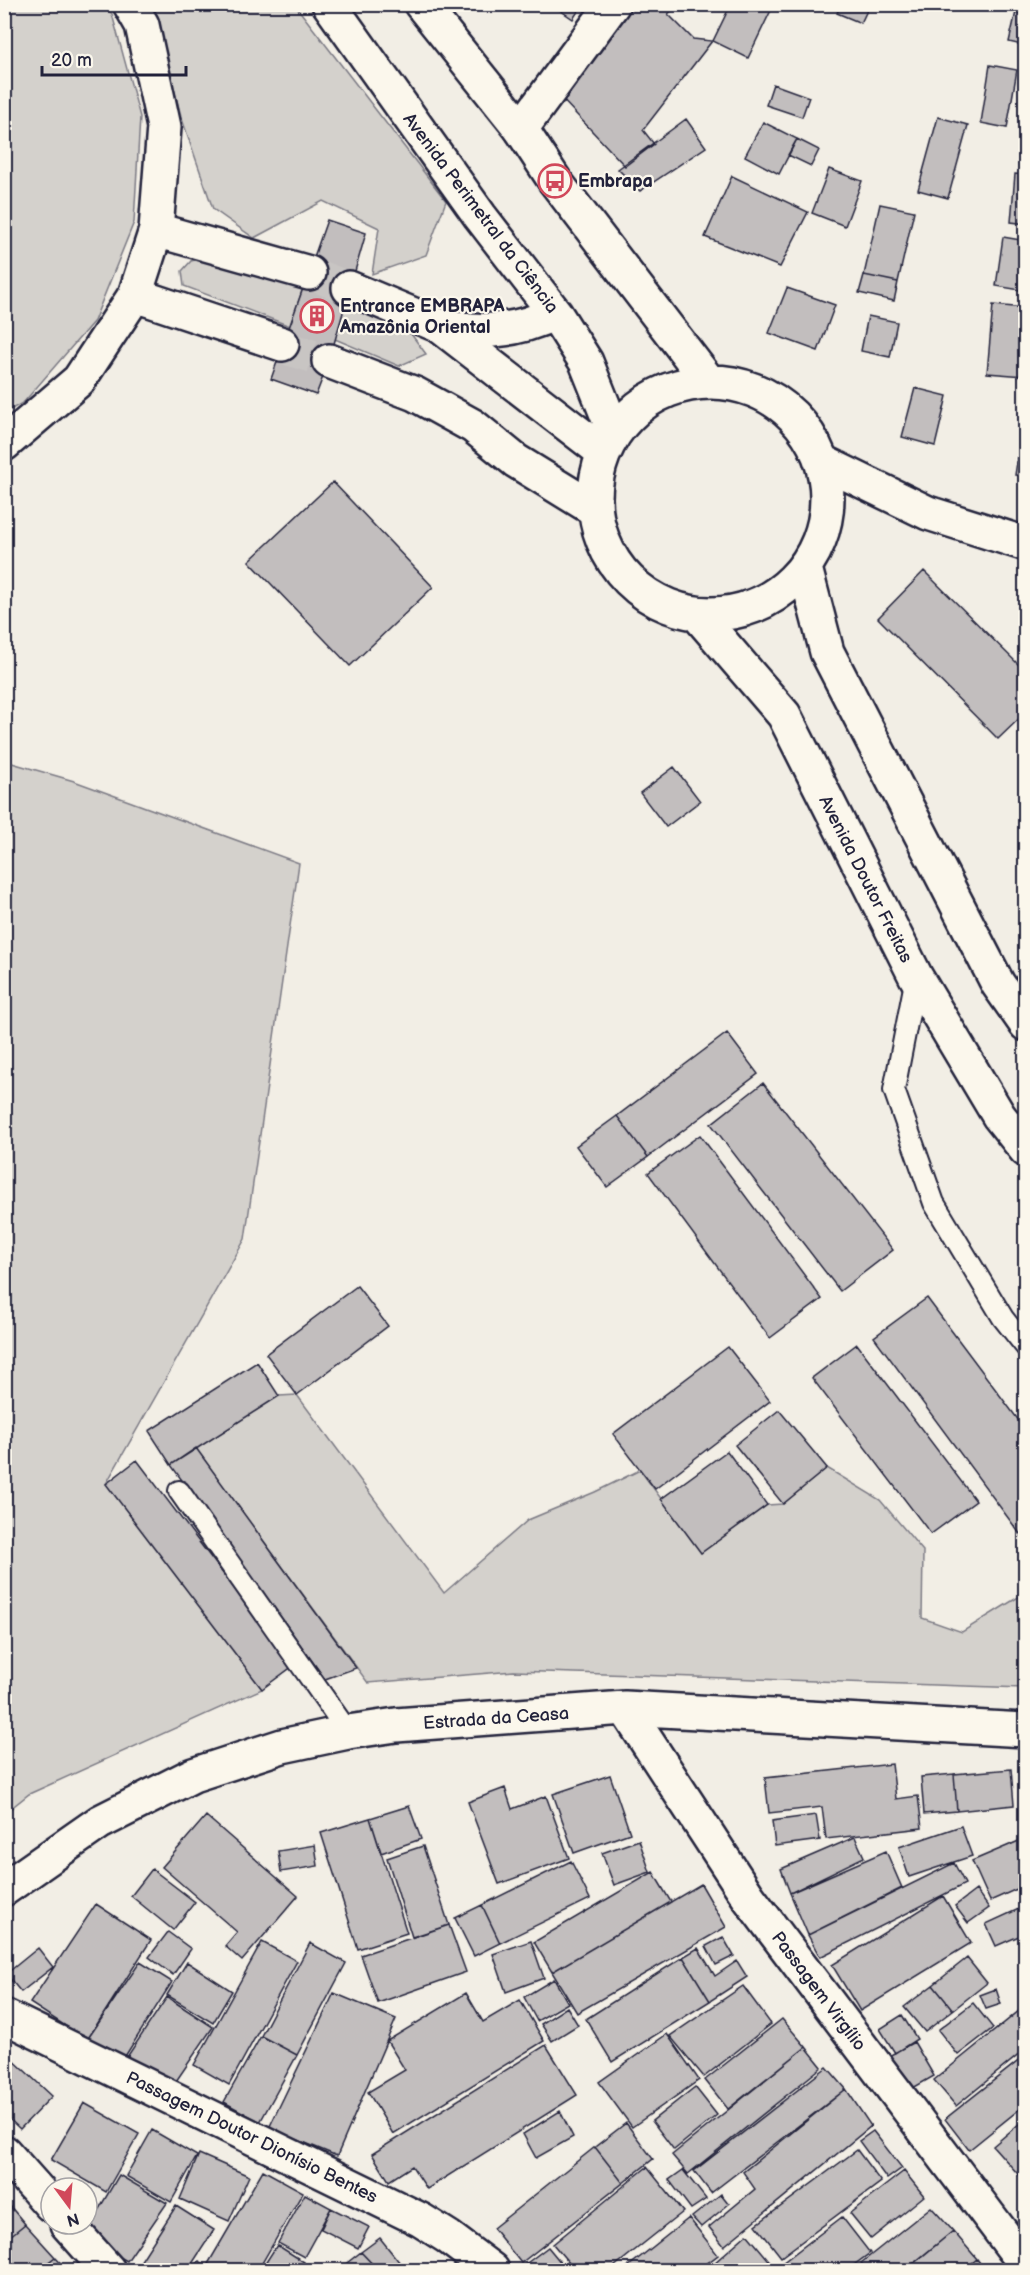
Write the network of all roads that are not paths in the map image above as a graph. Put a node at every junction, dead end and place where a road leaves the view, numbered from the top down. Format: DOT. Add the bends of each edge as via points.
graph roads {
  1 [pos="130,4"];
  2 [pos="328,4"];
  3 [pos="421,4"];
  4 [pos="613,4"];
  5 [pos="520,129"];
  6 [pos="156,230"];
  7 [pos="309,273"];
  8 [pos="349,288"];
  9 [pos="135,295"];
  10 [pos="555,313"];
  11 [pos="440,326"];
  12 [pos="282,344"];
  13 [pos="329,361"];
  14 [pos="709,382"];
  15 [pos="609,442"];
  16 [pos="4,444"];
  17 [pos="823,462"];
  18 [pos="594,509"];
  19 [pos="1026,544"];
  20 [pos="805,568"];
  21 [pos="698,615"];
  22 [pos="916,977"];
  23 [pos="1026,1024"];
  24 [pos="1026,1150"];
  25 [pos="1026,1347"];
  26 [pos="179,1491"];
  27 [pos="625,1708"];
  28 [pos="1026,1730"];
  29 [pos="348,1732"];
  30 [pos="4,1889"];
  31 [pos="4,2016"];
  32 [pos="4,2152"];
  33 [pos="39,2191"];
  34 [pos="78,2236"];
  35 [pos="1026,2265"];
  36 [pos="108,2271"];
  37 [pos="492,2271"];
  1 -- 6 [label="street" via="142,25 164,127"];
  2 -- 10 [label="street, Avenida Perimetral da Ciência" via="480,216"];
  3 -- 5 [label="street"];
  4 -- 5 [label="street"];
  5 -- 14 [label="street" via="555,181"];
  6 -- 7 [label="street"];
  6 -- 9 [label="street"];
  8 -- 11 [label="street"];
  9 -- 12 [label="street"];
  9 -- 16 [label="street" via="79,380"];
  10 -- 11 [label="street" via="534,323 496,331"];
  10 -- 15 [label="street, Avenida Perimetral da Ciência" via="586,362"];
  11 -- 15 [label="street"];
  13 -- 18 [label="street" via="415,394 473,426 516,461"];
  14 -- 15 [label="street" via="672,388 640,406"];
  14 -- 17 [label="street" via="746,387 779,403 805,429"];
  15 -- 18 [label="street" via="595,480"];
  17 -- 19 [label="street" via="928,513"];
  17 -- 20 [label="street" via="828,498 822,535"];
  18 -- 21 [label="street" via="604,547 627,580 659,604"];
  20 -- 21 [label="street" via="775,596 738,612"];
  20 -- 23 [label="street" via="826,652 998,984"];
  21 -- 22 [label="street, Avenida Doutor Freitas" via="784,715"];
  22 -- 24 [label="street, Avenida Doutor Freitas" via="999,1116"];
  22 -- 25 [label="lane" via="894,1090 934,1203 1003,1318"];
  26 -- 29 [label="lane"];
  27 -- 28 [label="street, Estrada da Ceasa"];
  27 -- 29 [label="street, Estrada da Ceasa"];
  27 -- 35 [label="street, Passagem Virgílio" via="749,1898"];
  29 -- 30 [label="street, Estrada da Ceasa" via="282,1746 193,1775 100,1822"];
  31 -- 37 [label="street, Passagem Doutor Dionísio Bentes" via="422,2220"];
  32 -- 33 [label="street"];
  34 -- 36 [label="street"];
}
